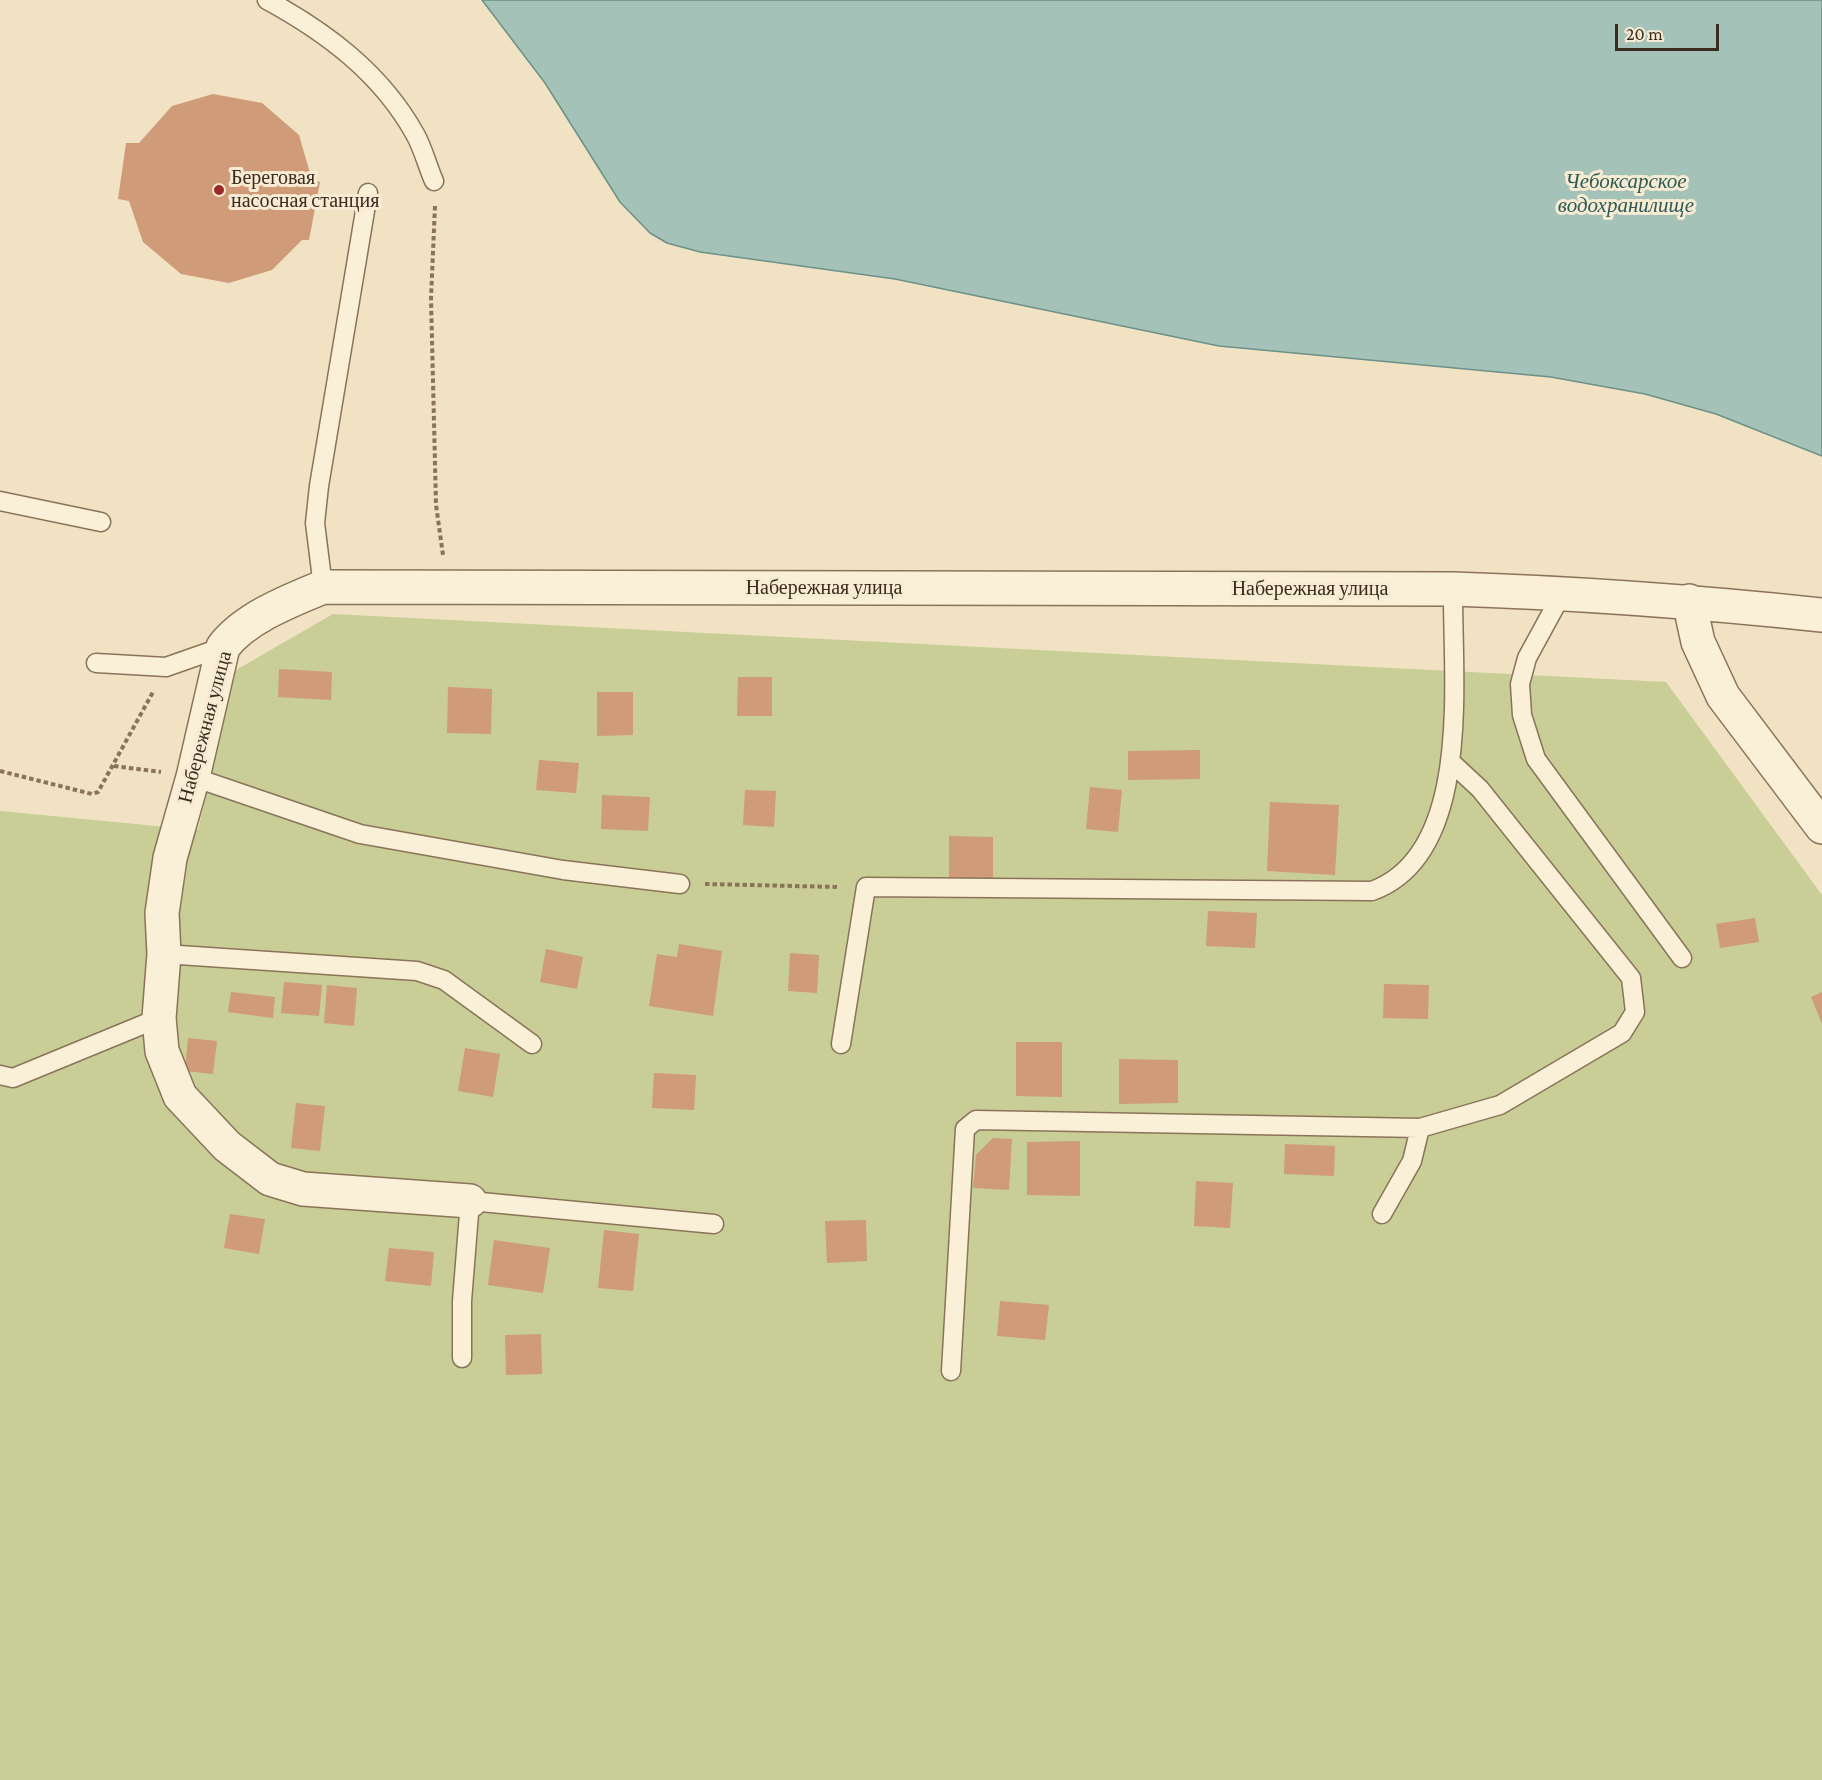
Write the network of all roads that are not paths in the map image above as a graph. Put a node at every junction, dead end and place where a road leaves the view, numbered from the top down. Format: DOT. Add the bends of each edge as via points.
graph roads {
  1 [pos="267,0"];
  2 [pos="434,181"];
  3 [pos="368,193"];
  4 [pos="0,501"];
  5 [pos="101,522"];
  6 [pos="323,587"];
  7 [pos="1453,589"];
  8 [pos="1563,592"];
  9 [pos="1689,601"];
  10 [pos="1822,615"];
  11 [pos="223,648"];
  12 [pos="96,663"];
  13 [pos="1452,763"];
  14 [pos="193,777"];
  15 [pos="1822,826"];
  16 [pos="680,884"];
  17 [pos="164,954"];
  18 [pos="1682,958"];
  19 [pos="159,1018"];
  20 [pos="532,1044"];
  21 [pos="841,1044"];
  22 [pos="0,1075"];
  23 [pos="1420,1128"];
  24 [pos="470,1201"];
  25 [pos="1382,1214"];
  26 [pos="714,1224"];
  27 [pos="462,1358"];
  28 [pos="951,1371"];
  1 -- 2 [label="lane" via="312,25 372,74 415,134"];
  3 -- 6 [label="lane" via="319,486 315,523"];
  4 -- 5 [label="lane"];
  6 -- 7 [label="street, Набережная улица"];
  6 -- 11 [label="street, Набережная улица" via="292,599 233,634"];
  7 -- 8 [label="street, Набережная улица"];
  7 -- 13 [label="lane"];
  8 -- 9 [label="street, Набережная улица"];
  8 -- 18 [label="lane" via="1527,658 1520,684 1522,715 1536,759"];
  9 -- 10 [label="street, Набережная улица"];
  9 -- 15 [label="street" via="1698,642 1723,696"];
  11 -- 12 [label="lane" via="166,667"];
  11 -- 14 [label="street, Набережная улица"];
  13 -- 21 [label="lane" via="1439,817 1422,852 1389,885 1372,891 866,887"];
  13 -- 23 [label="lane" via="1480,789 1630,978 1635,1012 1622,1033 1500,1105"];
  14 -- 16 [label="lane" via="360,834 563,870"];
  14 -- 17 [label="street, Набережная улица" via="170,858 162,914"];
  17 -- 19 [label="street, Набережная улица"];
  17 -- 20 [label="lane" via="417,970 444,980"];
  19 -- 22 [label="lane" via="13,1078"];
  19 -- 24 [label="street, Набережная улица" via="162,1051 180,1096 227,1146 270,1179 303,1189"];
  23 -- 25 [label="lane" via="1412,1161"];
  23 -- 28 [label="lane" via="976,1120 965,1129"];
  24 -- 26 [label="lane"];
  24 -- 27 [label="lane"];
}
